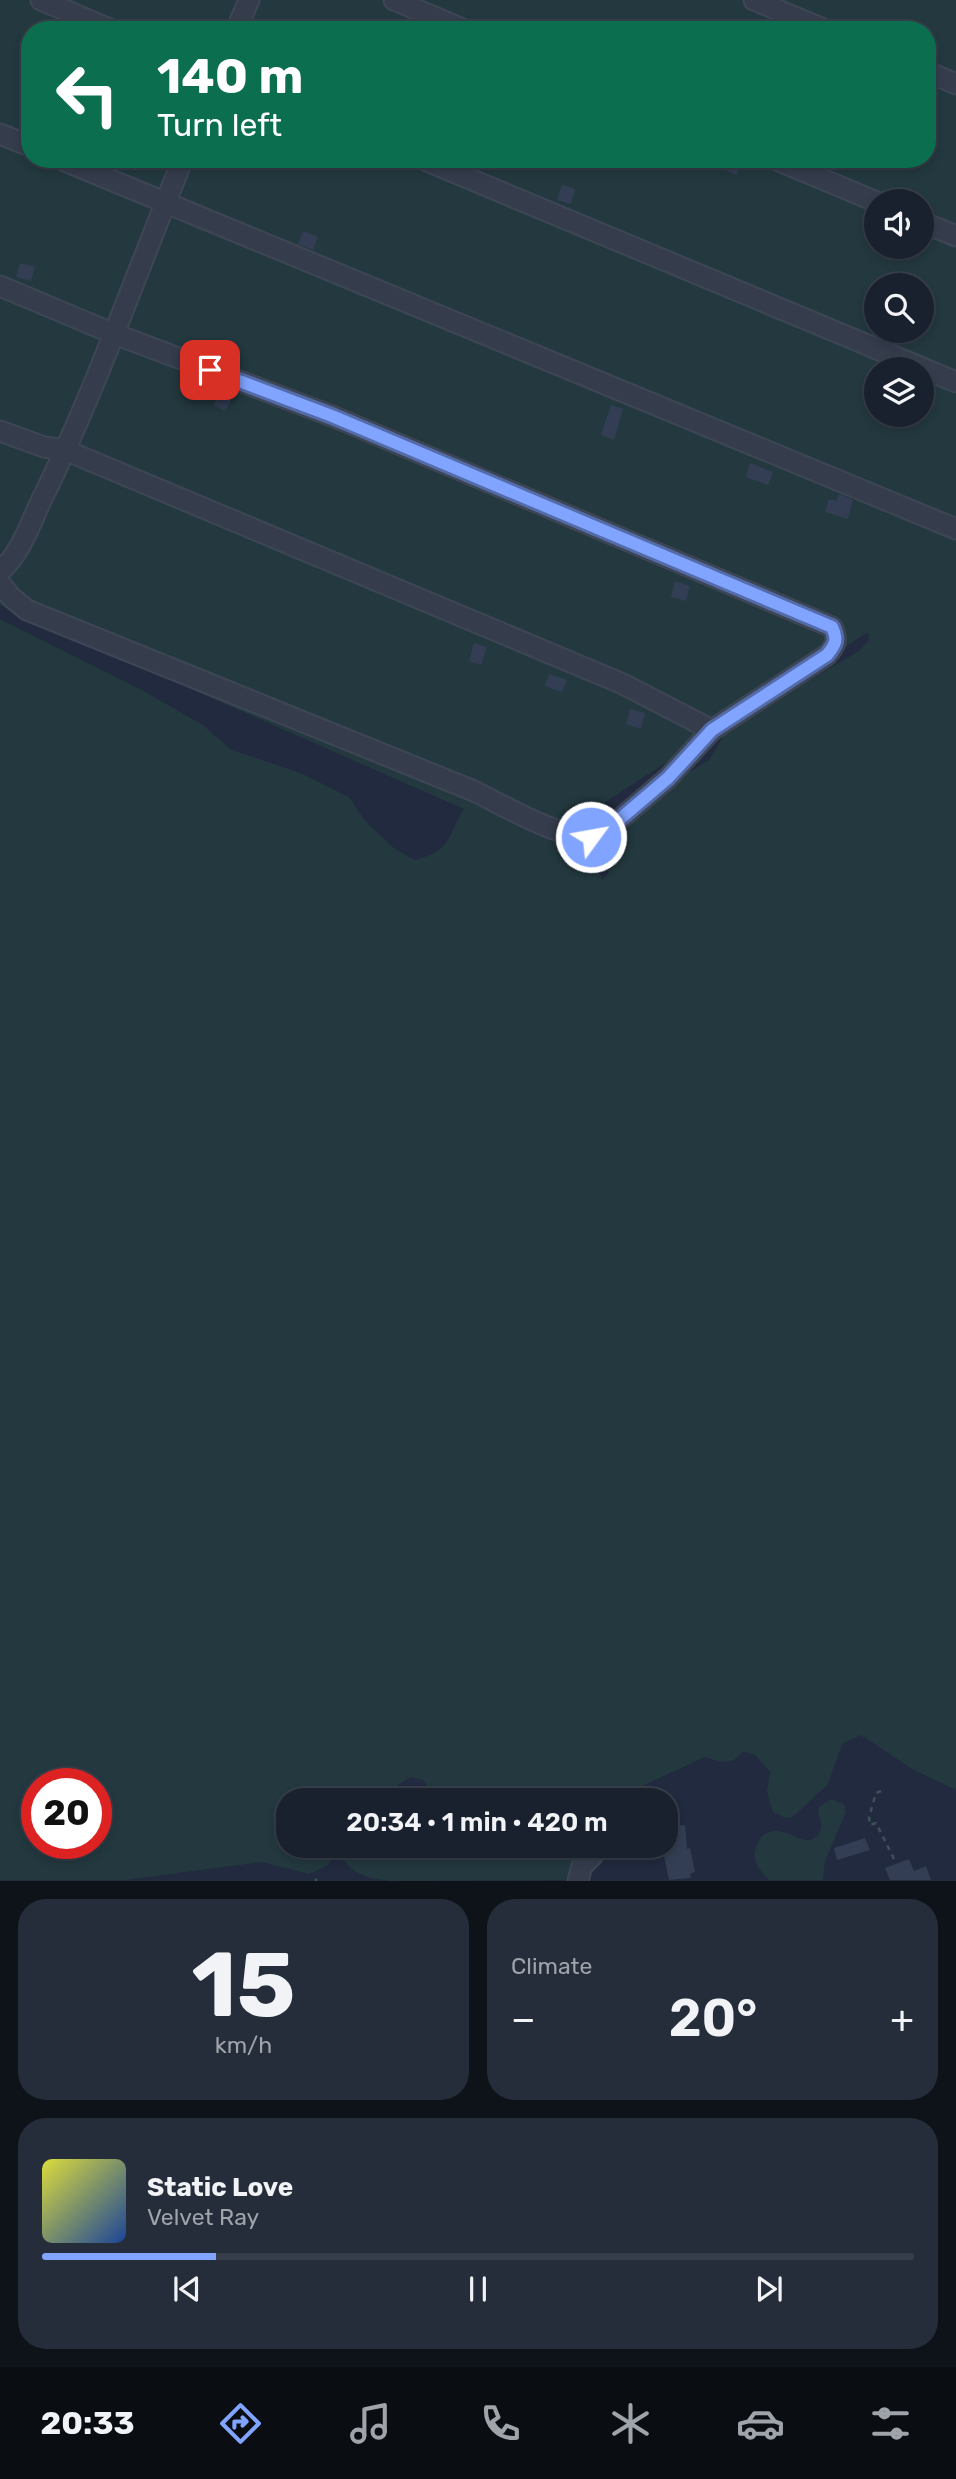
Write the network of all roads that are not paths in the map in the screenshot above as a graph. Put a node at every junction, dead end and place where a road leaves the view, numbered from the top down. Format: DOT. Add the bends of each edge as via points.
graph roads {
  1 [pos="41,0"];
  2 [pos="249,0"];
  3 [pos="394,0"];
  4 [pos="754,0"];
  5 [pos="91,21"];
  6 [pos="240,21"];
  7 [pos="444,21"];
  8 [pos="804,21"];
  9 [pos="936,75"];
  10 [pos="956,84"];
  11 [pos="0,134"];
  12 [pos="21,142"];
  13 [pos="81,168"];
  14 [pos="179,168"];
  15 [pos="444,168"];
  16 [pos="796,168"];
  17 [pos="864,197"];
  18 [pos="165,203"];
  19 [pos="934,227"];
  20 [pos="956,236"];
  21 [pos="0,286"];
  22 [pos="112,332"];
  23 [pos="956,382"];
  24 [pos="0,431"];
  25 [pos="65,450"];
  26 [pos="956,530"];
  27 [pos="0,571"];
  28 [pos="0,583"];
  29 [pos="712,730"];
  30 [pos="590,1858"];
  31 [pos="578,1881"];
  1 -- 5 [label="street"];
  2 -- 6 [label="street"];
  3 -- 7 [label="street"];
  4 -- 8 [label="street"];
  9 -- 10 [label="street"];
  11 -- 12 [label="street"];
  13 -- 18 [label="street"];
  14 -- 18 [label="street"];
  15 -- 23 [label="street"];
  16 -- 17 [label="street"];
  18 -- 22 [label="street"];
  18 -- 26 [label="street"];
  19 -- 20 [label="street"];
  21 -- 22 [label="street"];
  22 -- 25 [label="street"];
  22 -- 29 [label="street" via="332,416 832,627 837,637 827,655"];
  24 -- 25 [label="street"];
  25 -- 27 [label="street" via="28,528"];
  25 -- 29 [label="street" via="623,684"];
  28 -- 29 [label="street" via="27,610 579,835 600,836 668,778"];
  30 -- 31 [label="street"];
}
